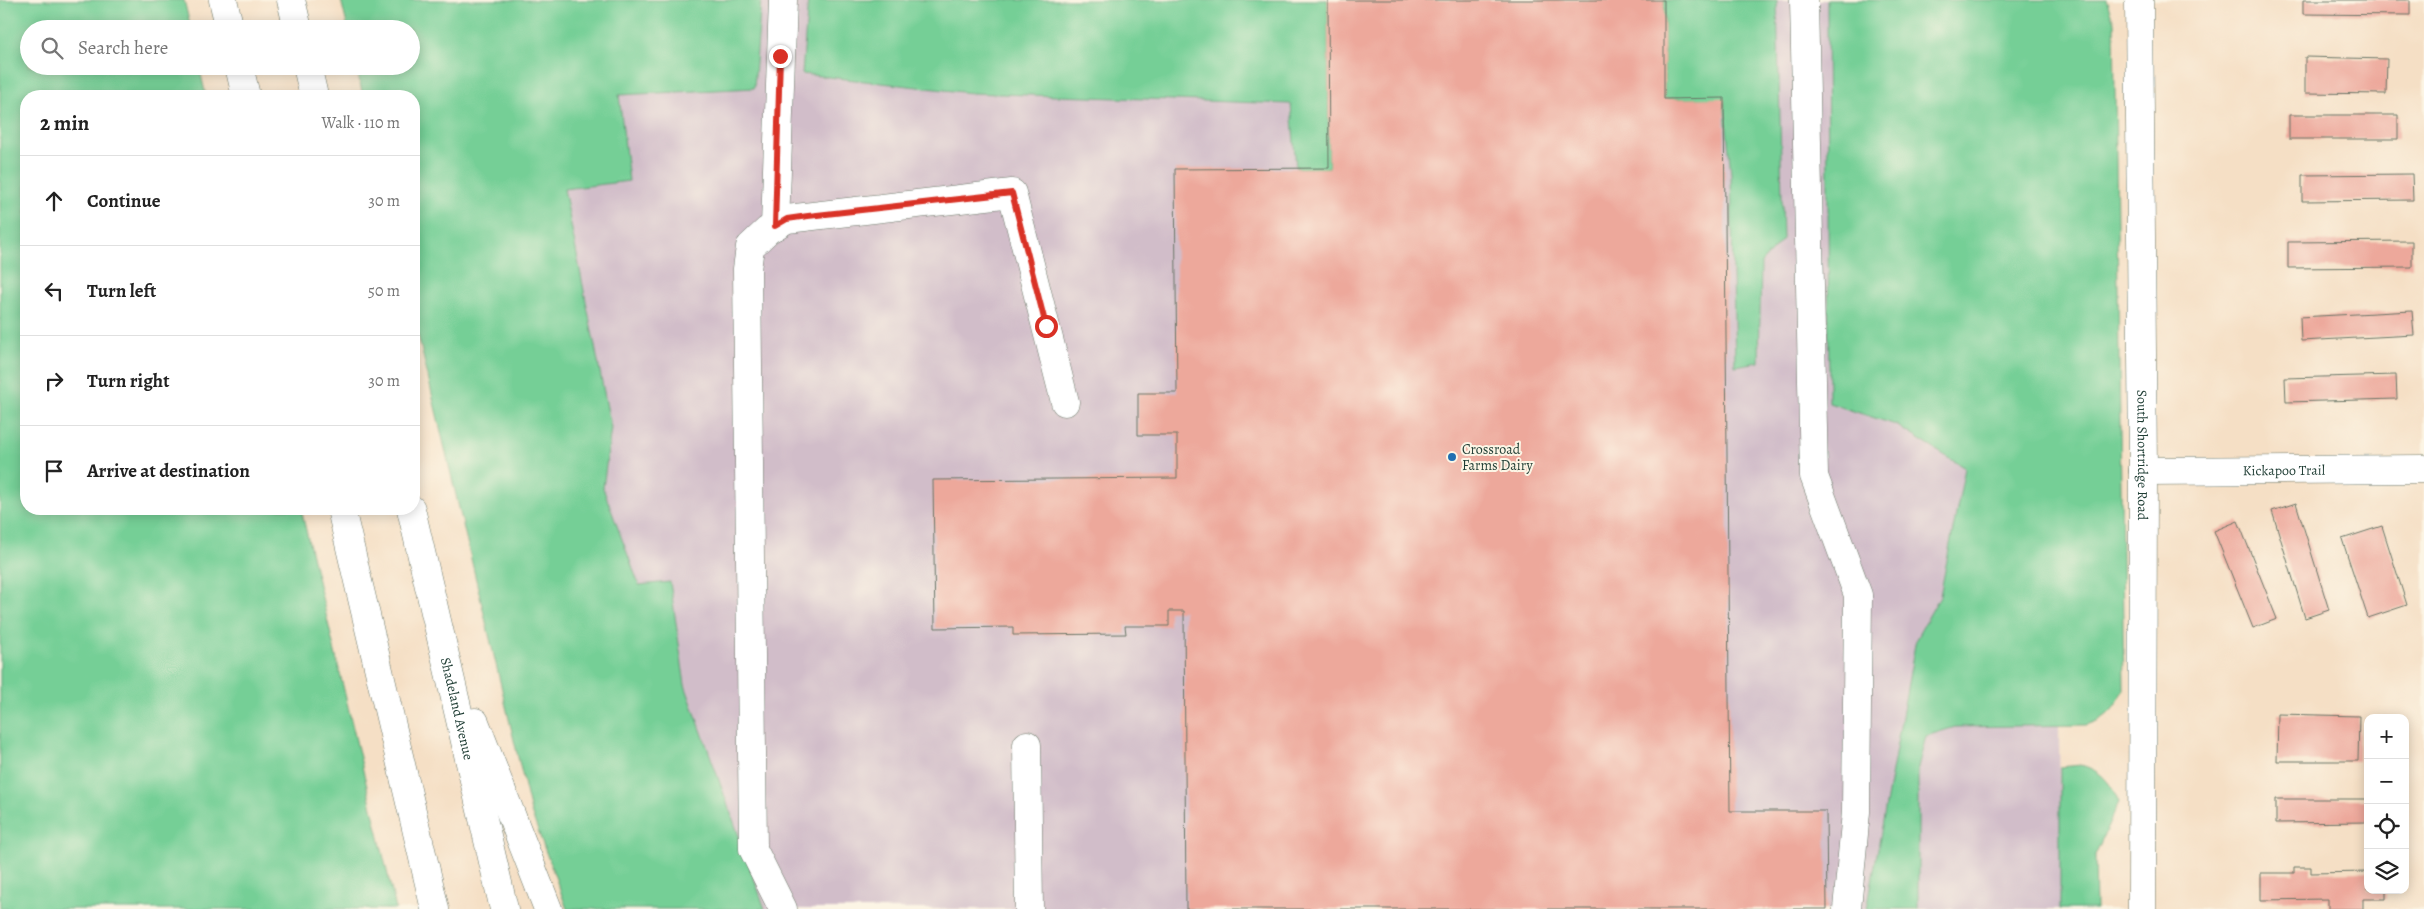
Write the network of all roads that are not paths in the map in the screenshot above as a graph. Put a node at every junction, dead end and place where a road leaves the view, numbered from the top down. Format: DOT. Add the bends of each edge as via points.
graph roads {
  1 [pos="223,0"];
  2 [pos="291,0"];
  3 [pos="783,0"];
  4 [pos="1804,0"];
  5 [pos="2139,0"];
  6 [pos="228,20"];
  7 [pos="296,20"];
  8 [pos="241,75"];
  9 [pos="309,75"];
  10 [pos="245,90"];
  11 [pos="313,90"];
  12 [pos="775,226"];
  13 [pos="1065,402"];
  14 [pos="2424,469"];
  15 [pos="2143,472"];
  16 [pos="343,515"];
  17 [pos="412,515"];
  18 [pos="440,633"];
  19 [pos="1027,745"];
  20 [pos="434,909"];
  21 [pos="504,909"];
  22 [pos="548,909"];
  23 [pos="783,909"];
  24 [pos="1029,909"];
  25 [pos="1847,909"];
  26 [pos="2142,909"];
  1 -- 6 [label="main road"];
  2 -- 7 [label="main road"];
  3 -- 12 [label="main road"];
  4 -- 25 [label="main road" via="1814,476 1858,595 1856,812"];
  5 -- 15 [label="main road, South Shortridge Road"];
  8 -- 10 [label="main road"];
  9 -- 11 [label="main road"];
  12 -- 13 [label="main road" via="787,219 808,216 1012,193"];
  12 -- 23 [label="main road" via="750,247 747,269 752,829 753,849"];
  14 -- 15 [label="main road, Kickapoo Trail"];
  15 -- 26 [label="main road, South Shortridge Road"];
  16 -- 20 [label="main road"];
  17 -- 18 [label="main road, Shadeland Avenue"];
  18 -- 21 [label="main road, Shadeland Avenue"];
  18 -- 22 [label="main road"];
  19 -- 24 [label="main road"];
}
